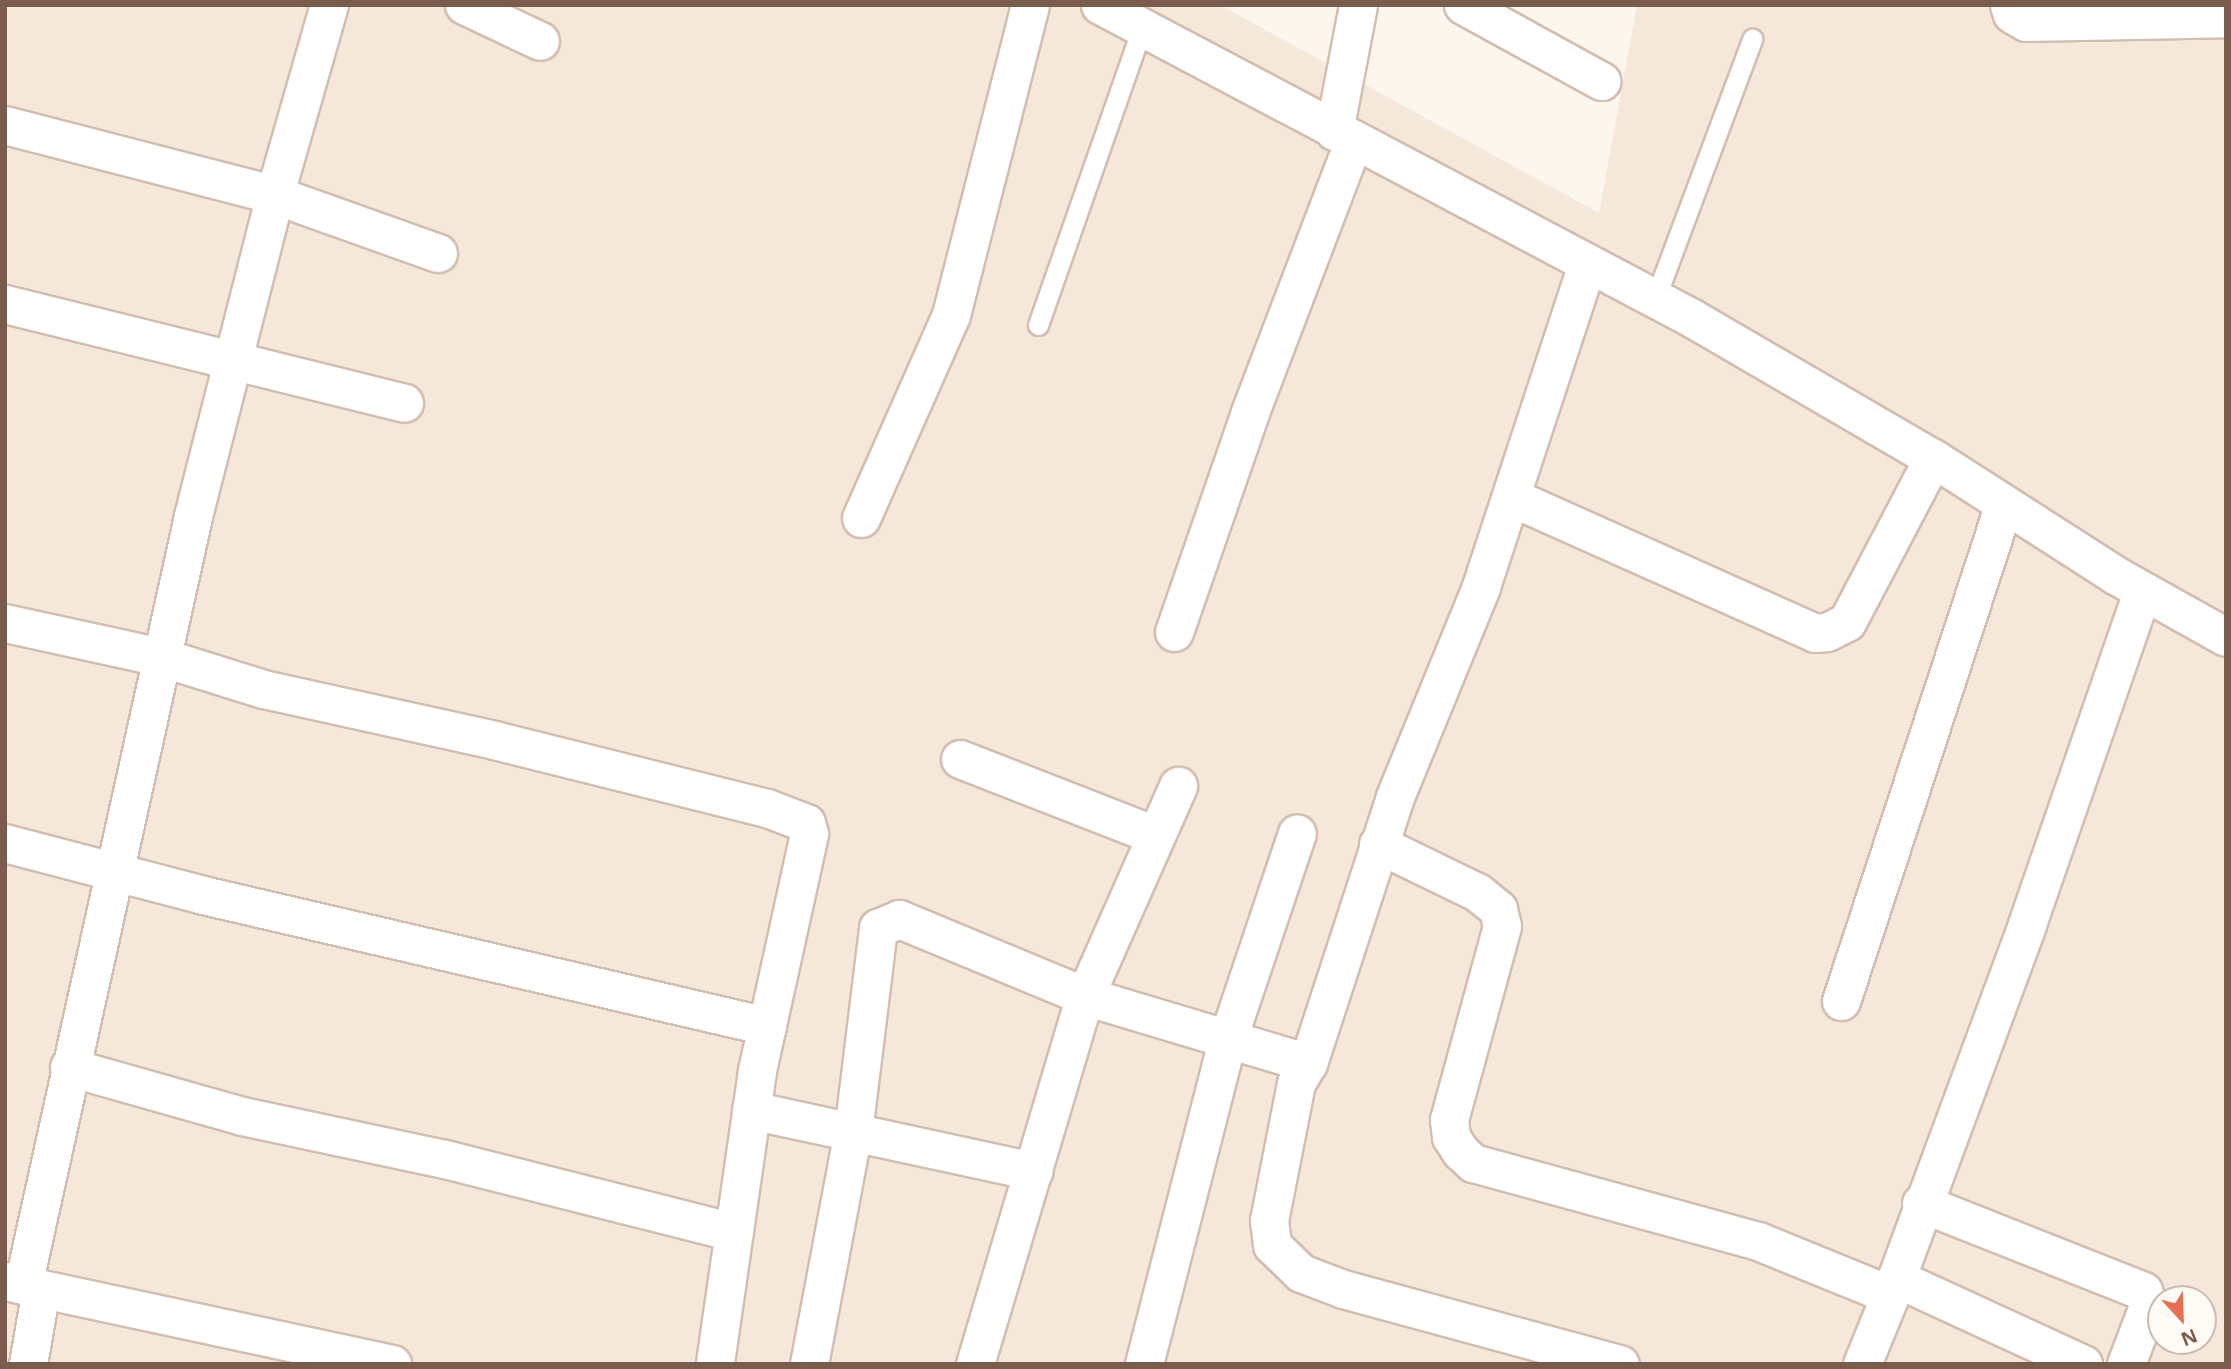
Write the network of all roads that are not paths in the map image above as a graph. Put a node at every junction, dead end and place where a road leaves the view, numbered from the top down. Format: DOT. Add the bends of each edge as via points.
graph roads {
  1 [pos="329,5"];
  2 [pos="464,5"];
  3 [pos="1030,5"];
  4 [pos="1100,5"];
  5 [pos="1358,5"];
  6 [pos="1463,5"];
  7 [pos="2009,5"];
  8 [pos="2225,5"];
  9 [pos="2226,12"];
  10 [pos="2226,18"];
  11 [pos="1142,28"];
  12 [pos="1752,39"];
  13 [pos="540,41"];
  14 [pos="1601,81"];
  15 [pos="5,125"];
  16 [pos="1344,136"];
  17 [pos="275,195"];
  18 [pos="438,253"];
  19 [pos="1587,264"];
  20 [pos="1655,299"];
  21 [pos="5,304"];
  22 [pos="1038,325"];
  23 [pos="235,359"];
  24 [pos="404,403"];
  25 [pos="1933,458"];
  26 [pos="1511,497"];
  27 [pos="2004,504"];
  28 [pos="861,517"];
  29 [pos="2142,591"];
  30 [pos="5,623"];
  31 [pos="1174,632"];
  32 [pos="2226,637"];
  33 [pos="161,657"];
  34 [pos="960,759"];
  35 [pos="1178,786"];
  36 [pos="1297,833"];
  37 [pos="1155,835"];
  38 [pos="5,843"];
  39 [pos="1378,844"];
  40 [pos="112,871"];
  41 [pos="1085,996"];
  42 [pos="1841,1001"];
  43 [pos="767,1026"];
  44 [pos="1227,1041"];
  45 [pos="1308,1063"];
  46 [pos="69,1067"];
  47 [pos="751,1110"];
  48 [pos="853,1132"];
  49 [pos="1033,1171"];
  50 [pos="1922,1203"];
  51 [pos="734,1232"];
  52 [pos="23,1285"];
  53 [pos="1893,1288"];
  54 [pos="28,1364"];
  55 [pos="392,1364"];
  56 [pos="715,1364"];
  57 [pos="809,1364"];
  58 [pos="975,1364"];
  59 [pos="1144,1364"];
  60 [pos="1620,1364"];
  61 [pos="1862,1364"];
  62 [pos="2083,1364"];
  63 [pos="2126,1364"];
  1 -- 17 [label="street"];
  2 -- 13 [label="street"];
  3 -- 28 [label="street" via="951,315"];
  4 -- 11 [label="street"];
  5 -- 16 [label="street"];
  6 -- 14 [label="street"];
  7 -- 10 [label="street" via="2012,14 2026,22"];
  8 -- 9 [label="street"];
  11 -- 16 [label="street"];
  11 -- 22 [label="lane"];
  12 -- 20 [label="lane"];
  15 -- 17 [label="street"];
  16 -- 19 [label="street"];
  16 -- 31 [label="street"];
  17 -- 18 [label="street"];
  17 -- 23 [label="street"];
  19 -- 20 [label="street"];
  19 -- 26 [label="street"];
  20 -- 25 [label="street"];
  21 -- 23 [label="street"];
  23 -- 24 [label="street"];
  23 -- 33 [label="street"];
  25 -- 26 [label="street" via="1847,622 1827,632 1815,632"];
  25 -- 27 [label="street"];
  26 -- 39 [label="street" via="1481,587"];
  27 -- 29 [label="street"];
  27 -- 42 [label="street"];
  29 -- 32 [label="street"];
  29 -- 50 [label="street" via="2027,924"];
  30 -- 33 [label="street"];
  33 -- 40 [label="street"];
  33 -- 43 [label="street" via="262,689 494,740 799,818 809,834"];
  34 -- 37 [label="street"];
  35 -- 37 [label="street"];
  36 -- 44 [label="street"];
  37 -- 41 [label="street"];
  38 -- 40 [label="street"];
  39 -- 45 [label="street"];
  39 -- 53 [label="street" via="1477,892 1498,909 1502,926 1449,1120 1451,1137 1460,1152 1473,1163 1758,1241"];
  40 -- 43 [label="street"];
  40 -- 46 [label="street"];
  41 -- 44 [label="street"];
  41 -- 48 [label="street" via="899,919 878,928"];
  41 -- 49 [label="street"];
  43 -- 47 [label="street"];
  44 -- 45 [label="street"];
  44 -- 59 [label="street"];
  45 -- 60 [label="street" via="1296,1083 1269,1220 1272,1245 1281,1258 1301,1273 1343,1289"];
  46 -- 51 [label="street" via="242,1116 445,1159"];
  46 -- 52 [label="street"];
  47 -- 48 [label="street"];
  47 -- 51 [label="street"];
  48 -- 49 [label="street"];
  48 -- 57 [label="street"];
  49 -- 58 [label="street"];
  50 -- 53 [label="street"];
  50 -- 63 [label="street" via="2143,1291 2148,1306"];
  51 -- 56 [label="street"];
  52 -- 54 [label="street"];
  52 -- 55 [label="street"];
  53 -- 61 [label="street"];
  53 -- 62 [label="street"];
}
